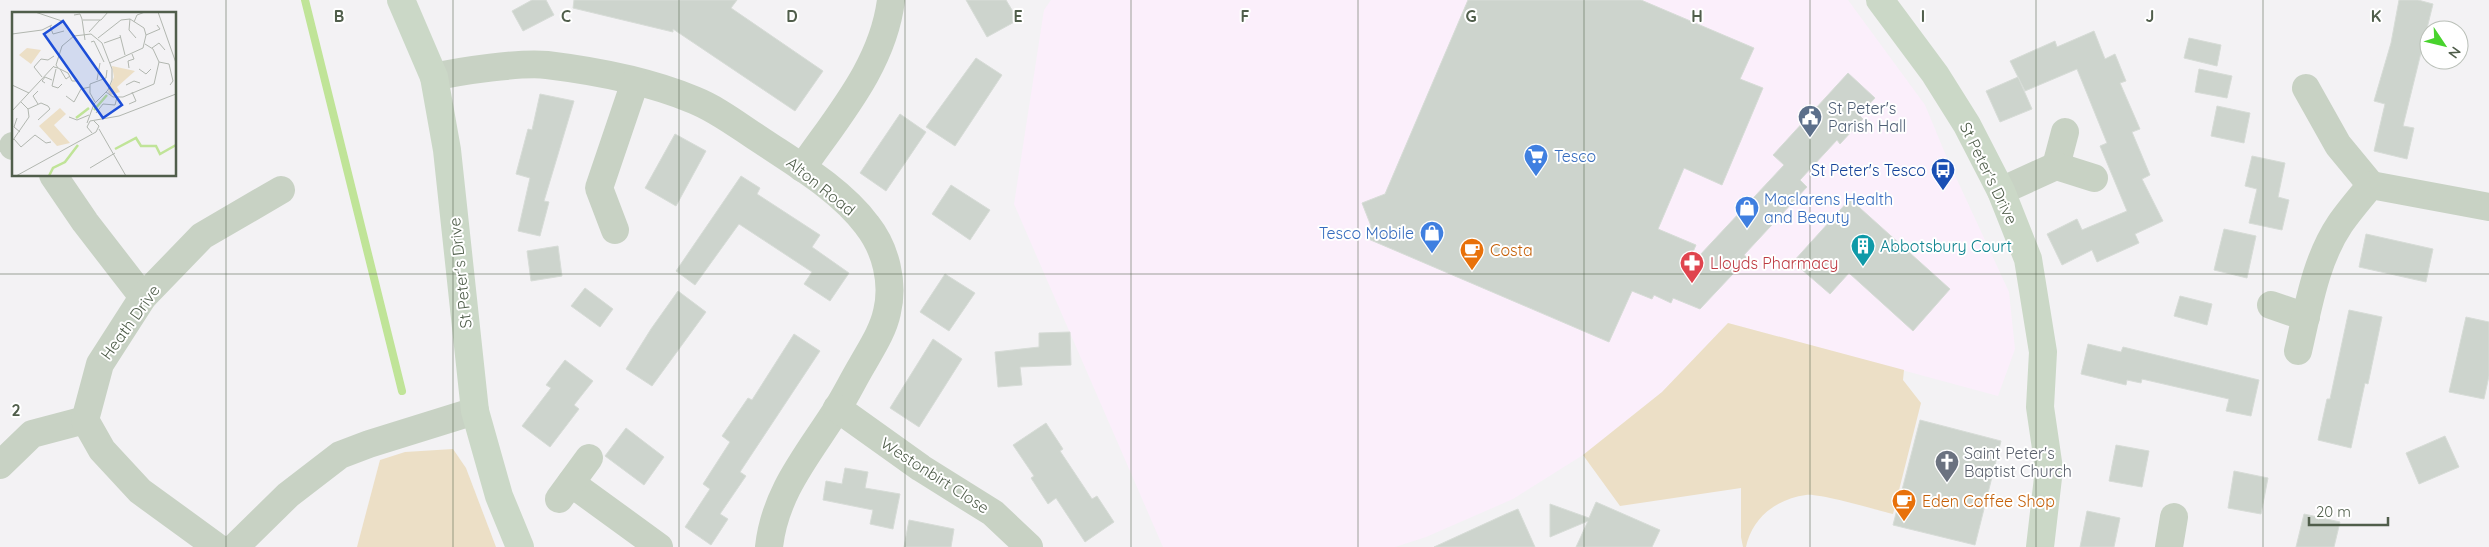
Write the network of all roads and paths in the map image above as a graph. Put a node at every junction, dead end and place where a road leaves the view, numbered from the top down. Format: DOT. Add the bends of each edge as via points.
graph roads {
  1 [pos="401,0"];
  2 [pos="891,0"];
  3 [pos="1880,0"];
  4 [pos="434,77"];
  5 [pos="635,82"];
  6 [pos="2306,88"];
  7 [pos="2066,132"];
  8 [pos="2056,166"];
  9 [pos="802,168"];
  10 [pos="54,176"];
  11 [pos="2094,178"];
  12 [pos="2370,185"];
  13 [pos="282,190"];
  14 [pos="2001,191"];
  15 [pos="2489,207"];
  16 [pos="615,230"];
  17 [pos="143,298"];
  18 [pos="2271,305"];
  19 [pos="2306,317"];
  20 [pos="2298,351"];
  21 [pos="837,408"];
  22 [pos="475,411"];
  23 [pos="85,420"];
  24 [pos="589,458"];
  25 [pos="0,465"];
  26 [pos="2174,517"];
  27 [pos="217,547"];
  28 [pos="235,547"];
  29 [pos="520,547"];
  30 [pos="659,547"];
  31 [pos="768,547"];
  32 [pos="1029,547"];
  33 [pos="2040,547"];
  34 [pos="2169,547"];
  1 -- 4 [label="street, St Peter's Drive"];
  2 -- 9 [label="street" via="888,24 871,68"];
  3 -- 14 [label="street, St Peter's Drive" via="1968,125"];
  4 -- 5 [label="street, Alton Road" via="545,65"];
  4 -- 22 [label="street, St Peter's Drive" via="447,150"];
  5 -- 9 [label="street, Alton Road" via="696,100"];
  5 -- 16 [label="street" via="598,188"];
  6 -- 12 [label="street" via="2338,145"];
  7 -- 8 [label="street"];
  8 -- 11 [label="street"];
  8 -- 14 [label="street"];
  9 -- 21 [label="street, Alton Road" via="835,193 867,225 882,250 890,282 887,313 881,328"];
  10 -- 17 [label="street"];
  12 -- 15 [label="street"];
  12 -- 19 [label="street" via="2339,225 2326,251"];
  13 -- 17 [label="street, Heath Drive" via="202,236"];
  14 -- 33 [label="street, St Peter's Drive" via="2028,259 2043,352 2040,407 2048,469"];
  17 -- 23 [label="street, Heath Drive" via="100,364"];
  18 -- 19 [label="street"];
  19 -- 20 [label="street"];
  21 -- 31 [label="street, Alton Road" via="789,480 771,526"];
  21 -- 32 [label="street, Westonbirt Close" via="993,513"];
  22 -- 28 [label="street" via="340,455 288,494"];
  22 -- 29 [label="street, St Peter's Drive" via="500,496"];
  23 -- 25 [label="street" via="32,434"];
  23 -- 27 [label="street" via="102,450 140,491"];
  24 -- 30 [label="street" via="565,491"];
  26 -- 34 [label="street"];
}
